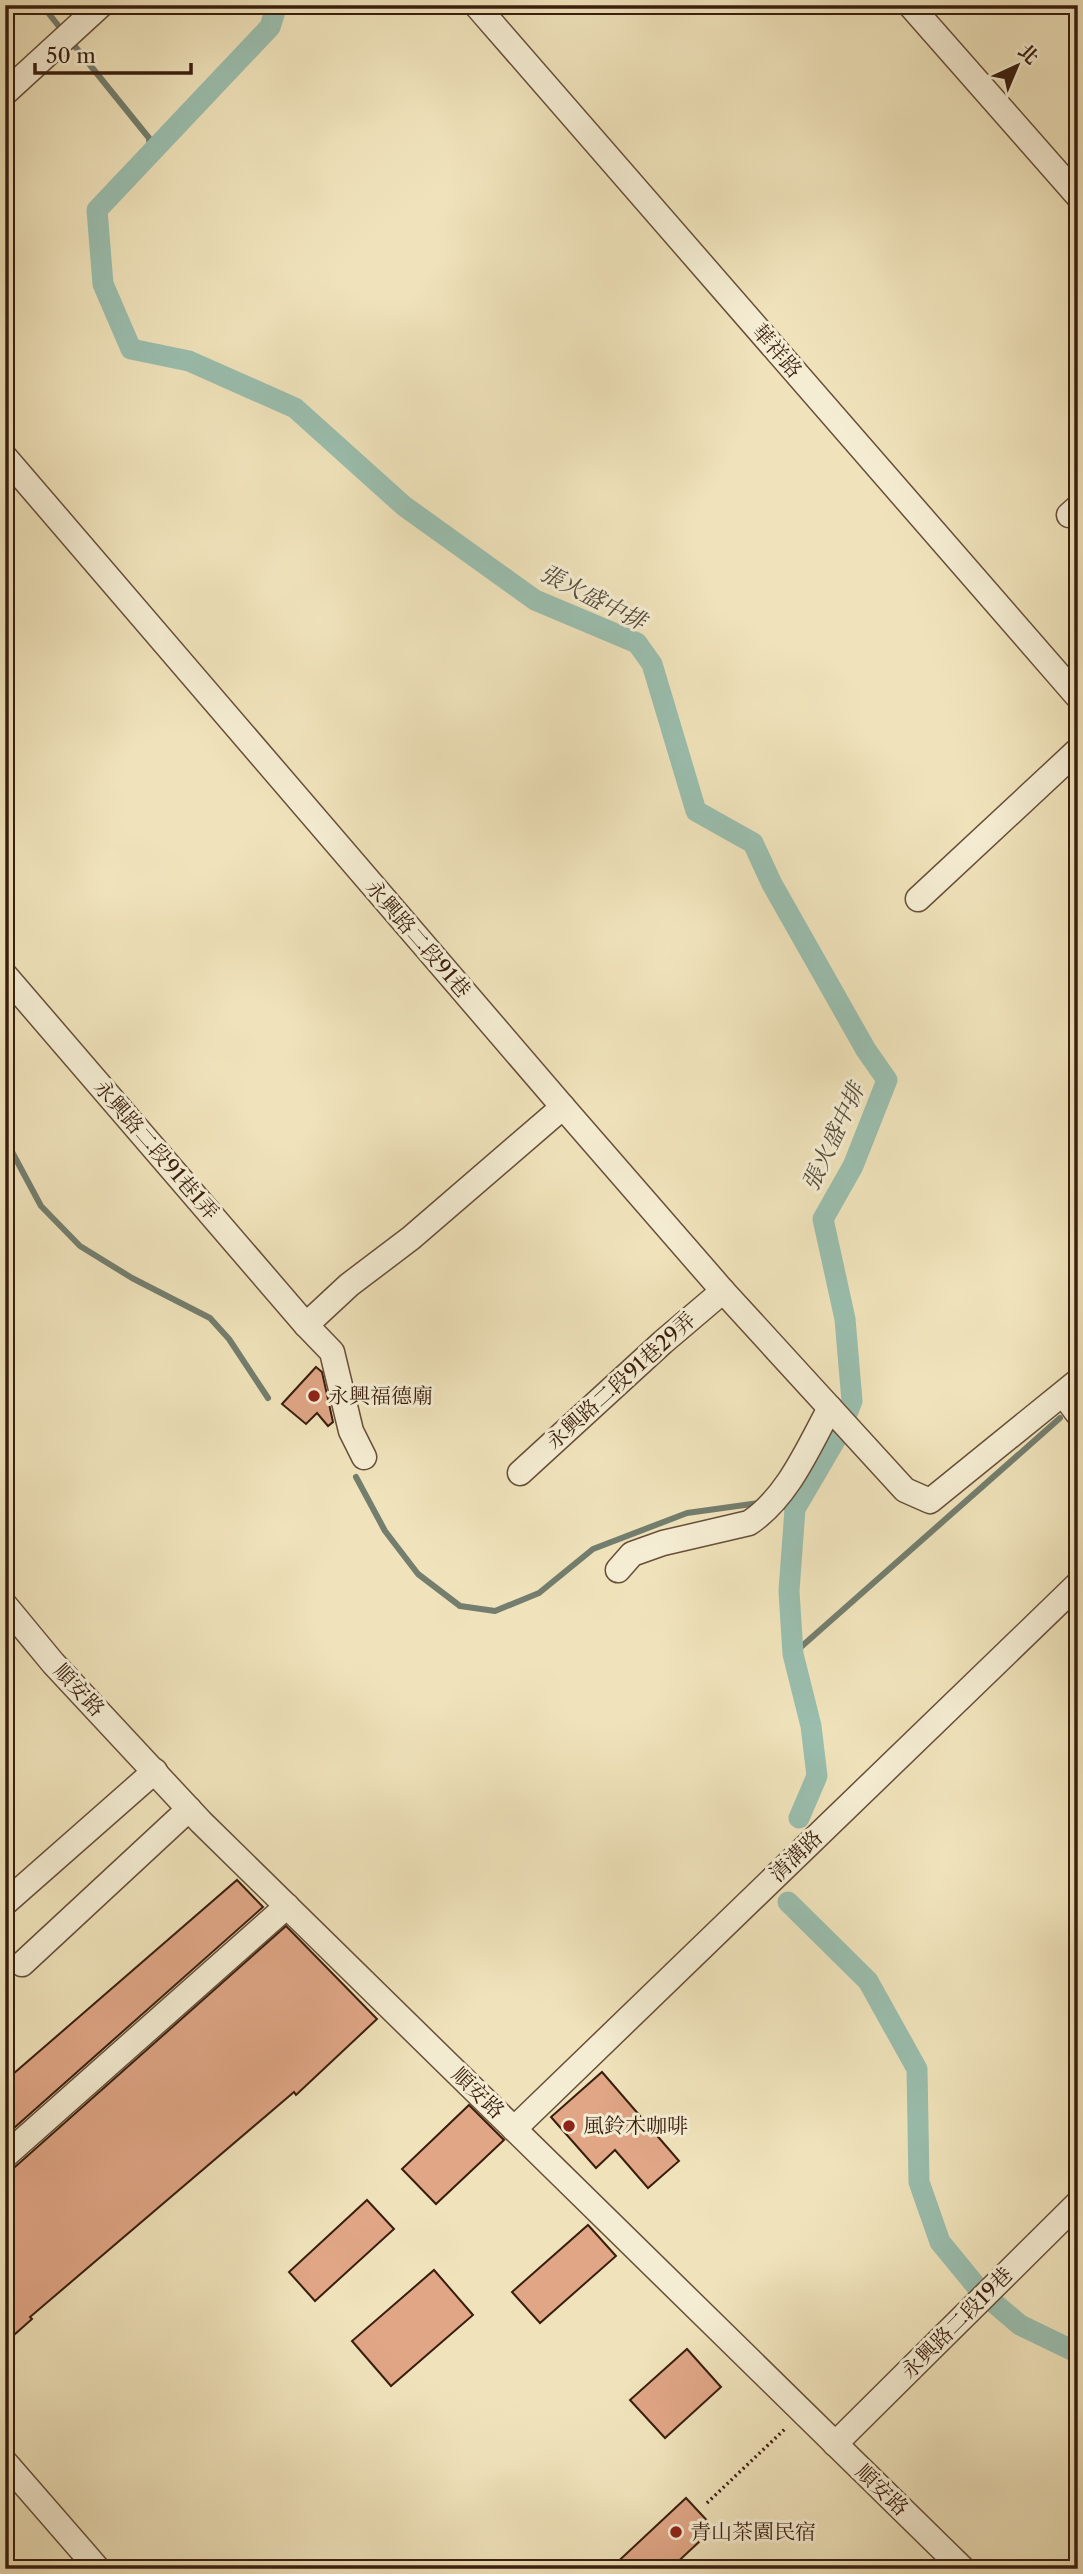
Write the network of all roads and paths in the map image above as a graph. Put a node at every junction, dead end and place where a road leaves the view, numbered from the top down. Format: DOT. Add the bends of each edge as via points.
graph roads {
  1 [pos="101,5"];
  2 [pos="476,5"];
  3 [pos="910,5"];
  4 [pos="5,93"];
  5 [pos="1078,196"];
  6 [pos="5,457"];
  7 [pos="1078,697"];
  8 [pos="1078,750"];
  9 [pos="918,899"];
  10 [pos="5,975"];
  11 [pos="563,1107"];
  12 [pos="723,1291"];
  13 [pos="306,1325"];
  14 [pos="1070,1388"];
  15 [pos="1078,1414"];
  16 [pos="839,1418"];
  17 [pos="364,1457"];
  18 [pos="520,1473"];
  19 [pos="618,1570"];
  20 [pos="1078,1584"];
  21 [pos="5,1605"];
  22 [pos="155,1771"];
  23 [pos="189,1809"];
  24 [pos="5,1903"];
  25 [pos="287,1906"];
  26 [pos="22,1964"];
  27 [pos="514,2129"];
  28 [pos="5,2156"];
  29 [pos="1078,2203"];
  30 [pos="802,2412"];
  31 [pos="835,2444"];
  32 [pos="5,2462"];
  33 [pos="707,2503"];
  34 [pos="97,2569"];
  35 [pos="962,2569"];
  1 -- 4 [label="street"];
  2 -- 7 [label="street, 華祥路"];
  3 -- 5 [label="street"];
  6 -- 11 [label="street, 永興路二段91巷"];
  8 -- 9 [label="street"];
  10 -- 13 [label="street, 永興路二段91巷1弄"];
  11 -- 12 [label="street, 永興路二段91巷"];
  11 -- 13 [label="street"];
  12 -- 16 [label="street, 永興路二段91巷"];
  12 -- 18 [label="street, 永興路二段91巷29弄"];
  13 -- 17 [label="street, 永興路二段91巷1弄" via="332,1352 351,1431"];
  14 -- 15 [label="street"];
  14 -- 16 [label="street, 永興路二段91巷" via="930,1501 905,1490"];
  16 -- 19 [label="street" via="758,1518 632,1554"];
  20 -- 27 [label="street, 清溝路"];
  21 -- 22 [label="street, 順安路"];
  22 -- 23 [label="street, 順安路"];
  22 -- 24 [label="street"];
  23 -- 25 [label="street, 順安路"];
  23 -- 26 [label="street"];
  25 -- 27 [label="street, 順安路"];
  25 -- 28 [label="street"];
  27 -- 30 [label="street, 順安路"];
  29 -- 31 [label="street, 永興路二段19巷"];
  30 -- 31 [label="street, 順安路"];
  30 -- 33 [label="path"];
  31 -- 35 [label="street, 順安路"];
  32 -- 34 [label="street"];
}
